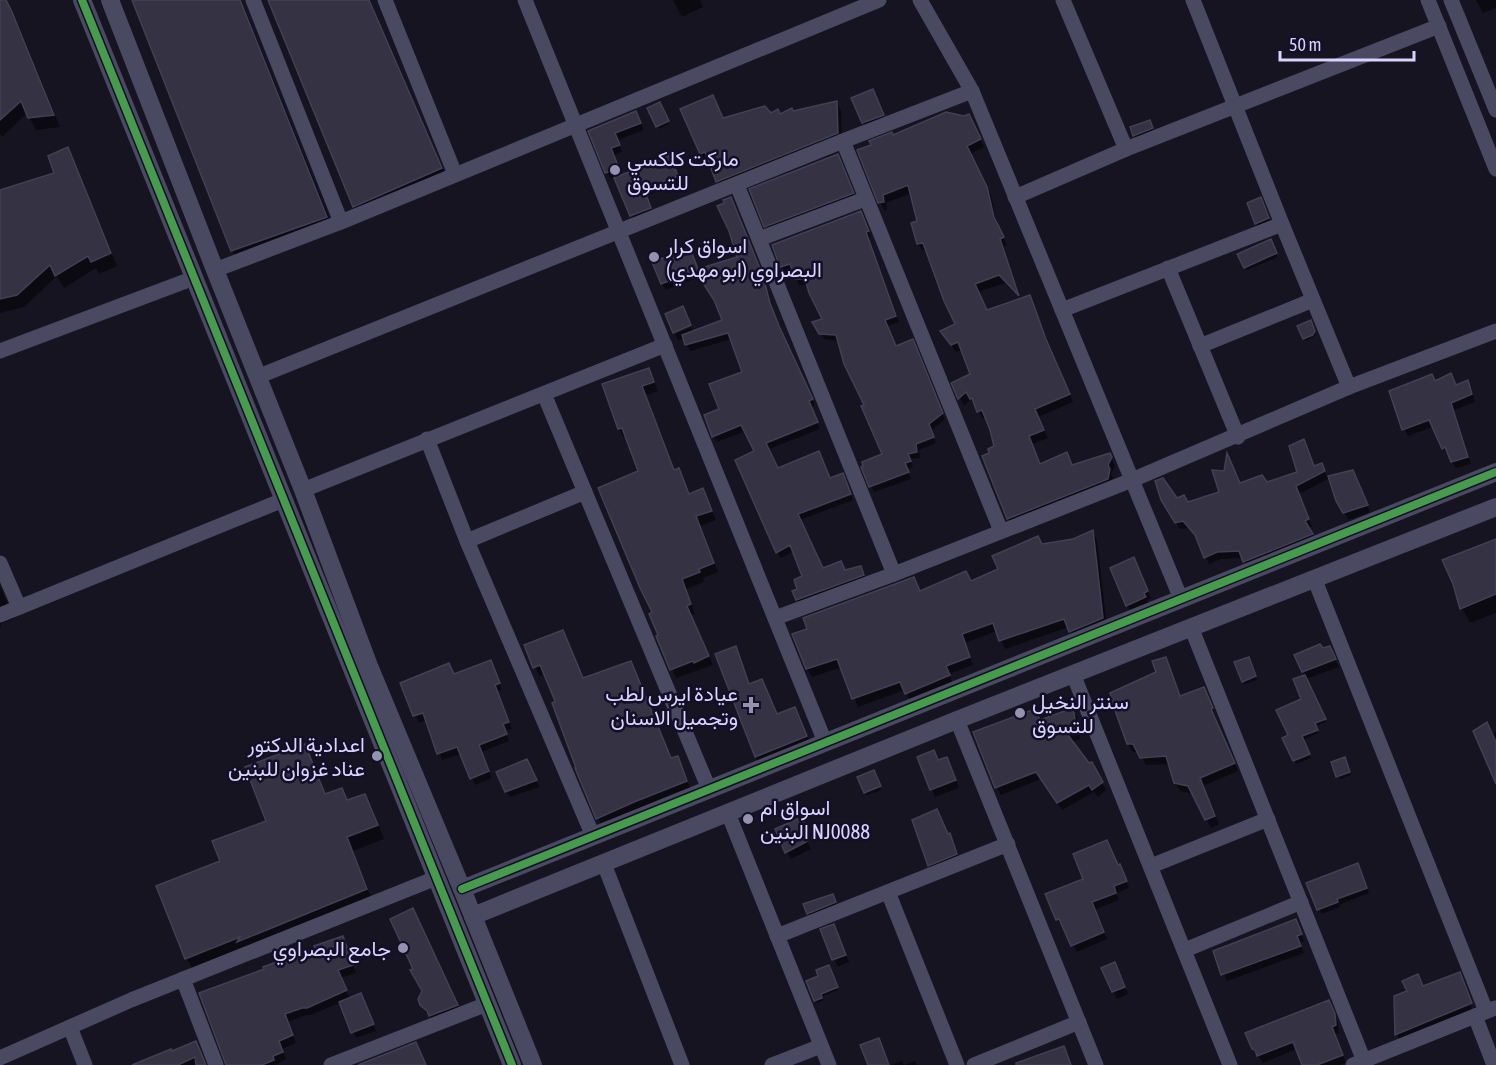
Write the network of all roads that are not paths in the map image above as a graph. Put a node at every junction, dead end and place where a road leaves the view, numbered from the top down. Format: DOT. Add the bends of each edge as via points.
graph roads {
  1 [pos="82,0"];
  2 [pos="110,0"];
  3 [pos="253,0"];
  4 [pos="385,0"];
  5 [pos="525,0"];
  6 [pos="879,0"];
  7 [pos="921,0"];
  8 [pos="1063,0"];
  9 [pos="1193,0"];
  10 [pos="1428,0"];
  11 [pos="1451,0"];
  12 [pos="1438,26"];
  13 [pos="972,92"];
  14 [pos="1235,106"];
  15 [pos="1496,111"];
  16 [pos="575,124"];
  17 [pos="843,141"];
  18 [pos="1126,149"];
  19 [pos="1496,169"];
  20 [pos="455,174"];
  21 [pos="737,185"];
  22 [pos="1015,197"];
  23 [pos="865,199"];
  24 [pos="341,222"];
  25 [pos="1282,224"];
  26 [pos="619,232"];
  27 [pos="759,238"];
  28 [pos="1168,268"];
  29 [pos="214,270"];
  30 [pos="194,278"];
  31 [pos="1313,300"];
  32 [pos="1062,310"];
  33 [pos="1496,331"];
  34 [pos="665,345"];
  35 [pos="1200,346"];
  36 [pos="0,351"];
  37 [pos="257,377"];
  38 [pos="1349,387"];
  39 [pos="544,394"];
  40 [pos="1238,436"];
  41 [pos="427,440"];
  42 [pos="1496,472"];
  43 [pos="1132,480"];
  44 [pos="303,490"];
  45 [pos="585,492"];
  46 [pos="283,500"];
  47 [pos="1496,507"];
  48 [pos="1001,531"];
  49 [pos="467,541"];
  50 [pos="0,563"];
  51 [pos="1245,573"];
  52 [pos="894,574"];
  53 [pos="1314,578"];
  54 [pos="1209,587"];
  55 [pos="1180,599"];
  56 [pos="1263,599"];
  57 [pos="19,607"];
  58 [pos="0,615"];
  59 [pos="1220,616"];
  60 [pos="775,618"];
  61 [pos="1191,627"];
  62 [pos="355,653"];
  63 [pos="1073,674"];
  64 [pos="371,695"];
  65 [pos="957,720"];
  66 [pos="825,742"];
  67 [pos="710,789"];
  68 [pos="728,813"];
  69 [pos="1268,819"];
  70 [pos="593,836"];
  71 [pos="1008,844"];
  72 [pos="604,864"];
  73 [pos="1151,866"];
  74 [pos="507,871"];
  75 [pos="436,878"];
  76 [pos="462,889"];
  77 [pos="888,892"];
  78 [pos="515,900"];
  79 [pos="1301,902"];
  80 [pos="473,916"];
  81 [pos="777,936"];
  82 [pos="1185,950"];
  83 [pos="183,979"];
  84 [pos="487,1004"];
  85 [pos="1486,1012"];
  86 [pos="1079,1022"];
  87 [pos="70,1027"];
  88 [pos="821,1046"];
  89 [pos="0,1058"];
  90 [pos="356,1060"];
  91 [pos="1359,1063"];
  92 [pos="85,1065"];
  93 [pos="216,1065"];
  94 [pos="332,1065"];
  95 [pos="512,1065"];
  96 [pos="533,1065"];
  97 [pos="682,1065"];
  98 [pos="772,1065"];
  99 [pos="829,1065"];
  100 [pos="957,1065"];
  101 [pos="974,1065"];
  102 [pos="1096,1065"];
  103 [pos="1230,1065"];
  104 [pos="1494,1065"];
  1 -- 30 [label="street"];
  2 -- 29 [label="street"];
  3 -- 24 [label="street"];
  4 -- 20 [label="street"];
  5 -- 16 [label="street"];
  6 -- 16 [label="street"];
  7 -- 13 [label="street"];
  8 -- 18 [label="street"];
  9 -- 14 [label="street"];
  10 -- 12 [label="street"];
  11 -- 15 [label="street"];
  12 -- 14 [label="street"];
  12 -- 19 [label="street"];
  13 -- 17 [label="street"];
  13 -- 22 [label="street"];
  14 -- 18 [label="street"];
  14 -- 25 [label="street"];
  16 -- 20 [label="street"];
  16 -- 26 [label="street"];
  17 -- 21 [label="street"];
  17 -- 23 [label="street"];
  18 -- 22 [label="street"];
  20 -- 24 [label="street"];
  21 -- 26 [label="street"];
  21 -- 27 [label="street"];
  22 -- 32 [label="street"];
  23 -- 27 [label="street"];
  23 -- 48 [label="street"];
  24 -- 29 [label="street"];
  25 -- 28 [label="street"];
  25 -- 31 [label="street"];
  26 -- 34 [label="street"];
  26 -- 37 [label="street"];
  27 -- 52 [label="street"];
  28 -- 32 [label="street"];
  28 -- 35 [label="street"];
  29 -- 37 [label="street"];
  30 -- 36 [label="street"];
  30 -- 46 [label="street"];
  31 -- 35 [label="street"];
  31 -- 38 [label="street"];
  32 -- 43 [label="street"];
  33 -- 38 [label="street"];
  34 -- 39 [label="street"];
  34 -- 60 [label="street"];
  35 -- 40 [label="street"];
  37 -- 44 [label="street"];
  38 -- 40 [label="street"];
  39 -- 41 [label="street"];
  39 -- 45 [label="street"];
  40 -- 43 [label="street"];
  41 -- 44 [label="street"];
  41 -- 49 [label="street"];
  42 -- 51 [label="street"];
  43 -- 48 [label="street"];
  43 -- 55 [label="street"];
  44 -- 62 [label="street"];
  45 -- 49 [label="street"];
  45 -- 67 [label="street"];
  46 -- 57 [label="street"];
  46 -- 62 [label="street"];
  47 -- 53 [label="street"];
  48 -- 52 [label="street"];
  49 -- 70 [label="street"];
  50 -- 57 [label="street"];
  51 -- 54 [label="street"];
  51 -- 56 [label="street" via="1246,588"];
  52 -- 60 [label="street"];
  53 -- 56 [label="street"];
  53 -- 85 [label="street"];
  54 -- 55 [label="street"];
  54 -- 59 [label="street" via="1221,600"];
  55 -- 66 [label="street"];
  56 -- 59 [label="street"];
  57 -- 58 [label="street"];
  59 -- 61 [label="street"];
  60 -- 66 [label="street"];
  61 -- 63 [label="street"];
  61 -- 69 [label="street"];
  62 -- 64 [label="street"];
  63 -- 65 [label="street"];
  63 -- 73 [label="street"];
  64 -- 75 [label="street"];
  64 -- 76 [label="street"];
  65 -- 68 [label="street"];
  65 -- 71 [label="street"];
  66 -- 67 [label="street"];
  67 -- 70 [label="street"];
  68 -- 72 [label="street"];
  68 -- 81 [label="street"];
  69 -- 73 [label="street"];
  69 -- 79 [label="street"];
  70 -- 74 [label="street"];
  71 -- 77 [label="street"];
  71 -- 86 [label="street"];
  72 -- 78 [label="street"];
  72 -- 97 [label="street"];
  73 -- 82 [label="street"];
  74 -- 76 [label="street"];
  74 -- 78 [label="street" via="506,889"];
  75 -- 83 [label="street"];
  75 -- 84 [label="street"];
  76 -- 80 [label="street"];
  77 -- 81 [label="street"];
  77 -- 100 [label="street"];
  78 -- 80 [label="street"];
  79 -- 82 [label="street"];
  79 -- 91 [label="street"];
  80 -- 96 [label="street"];
  81 -- 88 [label="street"];
  82 -- 103 [label="street"];
  83 -- 87 [label="street"];
  83 -- 93 [label="street"];
  84 -- 90 [label="street"];
  84 -- 95 [label="street"];
  85 -- 91 [label="street"];
  85 -- 104 [label="street"];
  86 -- 101 [label="street"];
  86 -- 102 [label="street"];
  87 -- 89 [label="street"];
  87 -- 92 [label="street"];
  88 -- 98 [label="street"];
  88 -- 99 [label="street"];
  90 -- 94 [label="street"];
}
